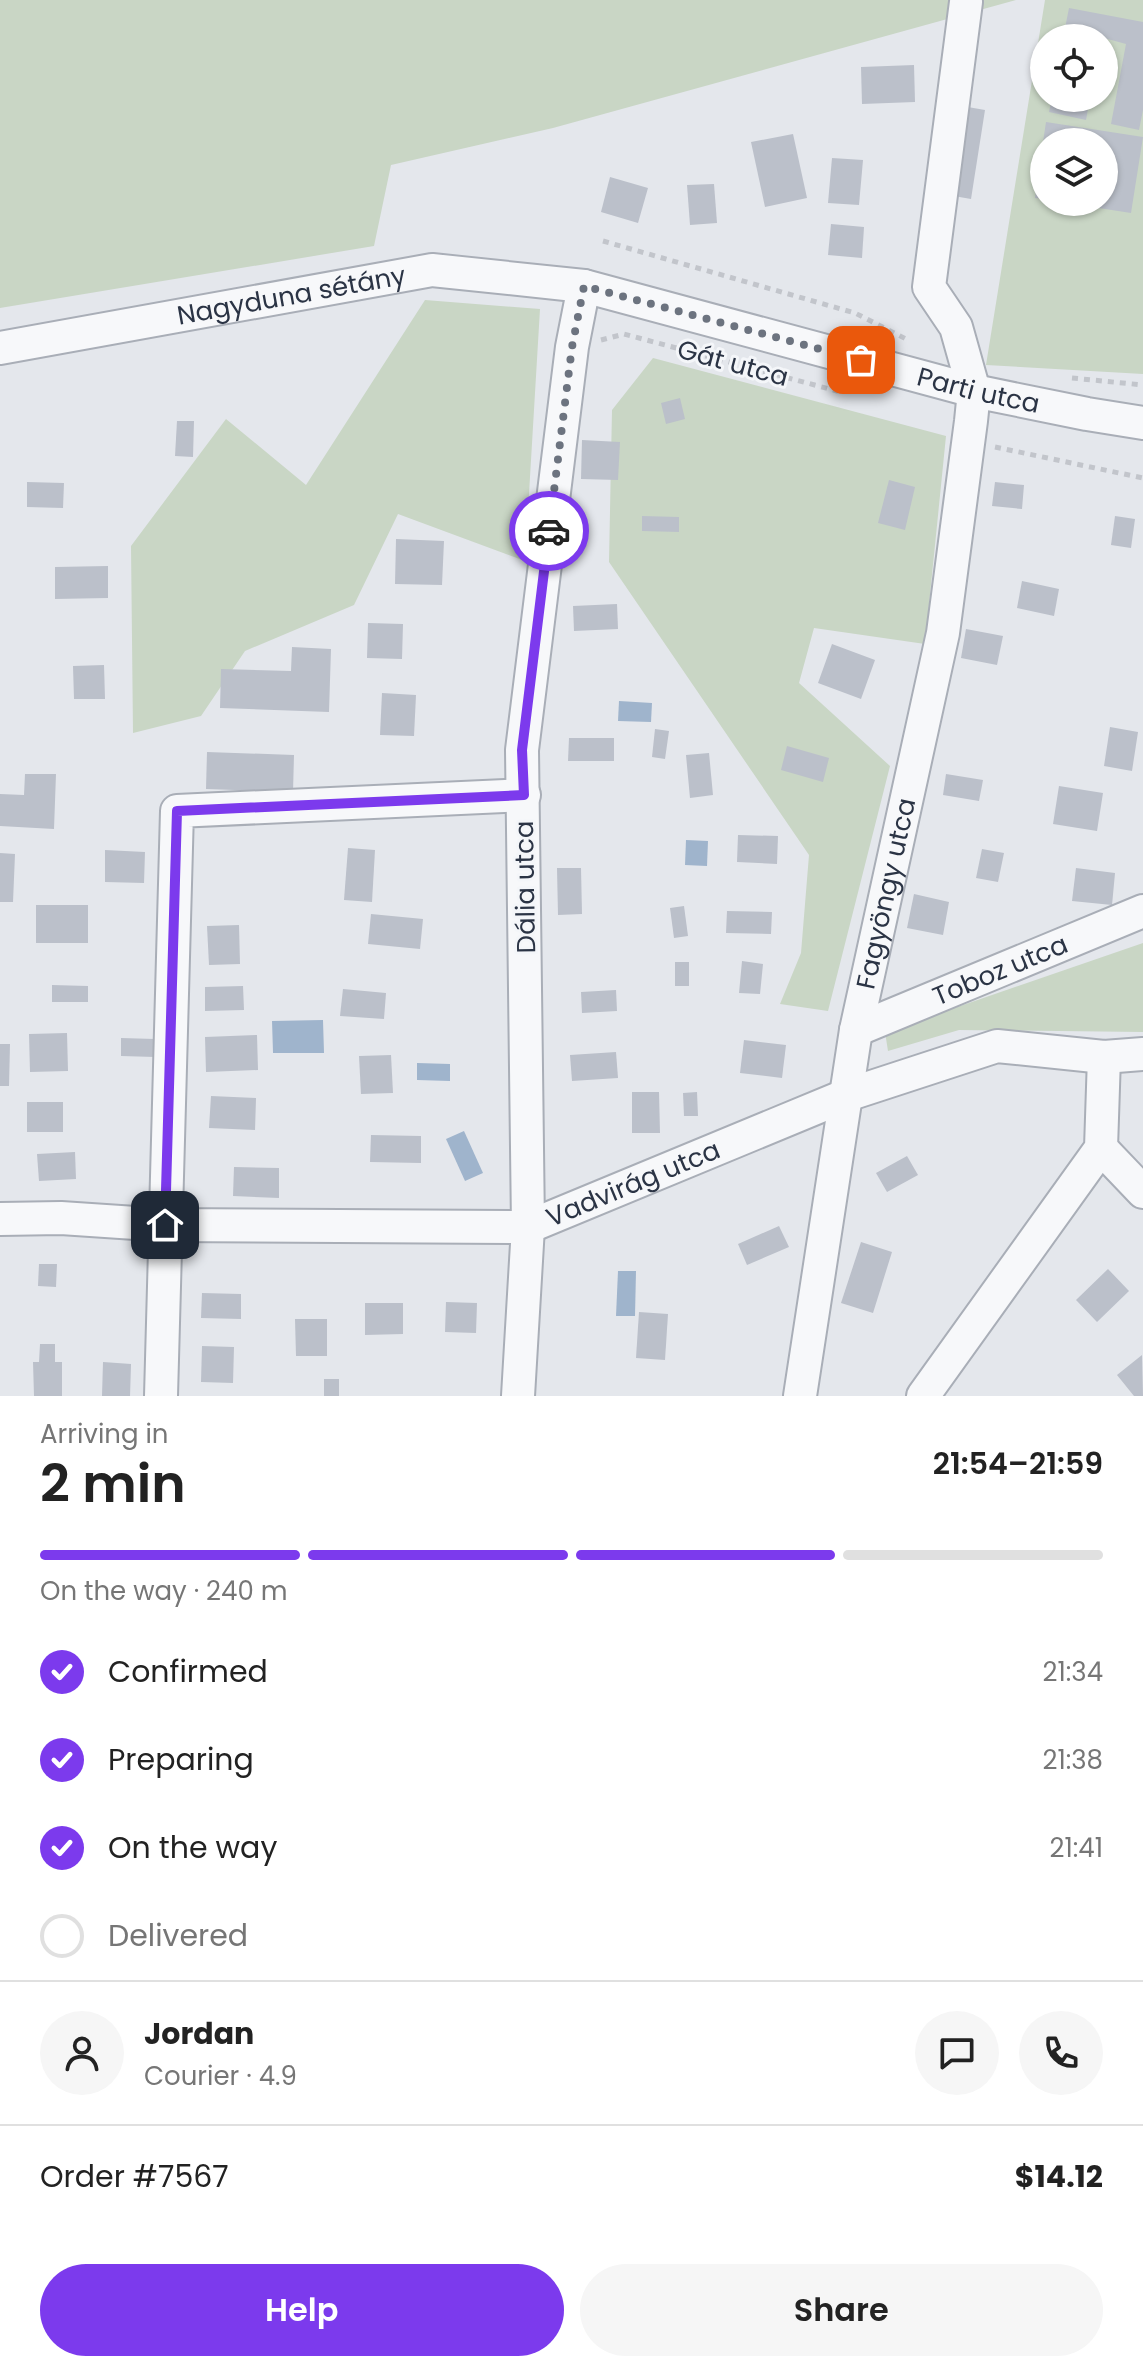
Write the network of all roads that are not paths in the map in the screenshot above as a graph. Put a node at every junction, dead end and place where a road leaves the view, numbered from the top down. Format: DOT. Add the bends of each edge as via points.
graph roads {
  1 [pos="966,2"];
  2 [pos="584,286"];
  3 [pos="0,348"];
  4 [pos="973,406"];
  5 [pos="1143,423"];
  6 [pos="524,795"];
  7 [pos="1142,909"];
  8 [pos="856,1030"];
  9 [pos="1143,1054"];
  10 [pos="1104,1057"];
  11 [pos="847,1095"];
  12 [pos="1101,1148"];
  13 [pos="1143,1192"];
  14 [pos="0,1219"];
  15 [pos="165,1225"];
  16 [pos="528,1227"];
  17 [pos="161,1396"];
  18 [pos="518,1396"];
  19 [pos="800,1396"];
  20 [pos="923,1396"];
  1 -- 4 [label="street" via="929,287 956,327"];
  2 -- 3 [label="street, Nagyduna sétány" via="432,270"];
  2 -- 4 [label="street, Parti utca" via="892,369"];
  2 -- 6 [label="street, Dália utca" via="522,750"];
  4 -- 5 [label="street, Parti utca"];
  4 -- 8 [label="street, Fagyöngy utca" via="943,633"];
  6 -- 15 [label="street" via="177,811"];
  6 -- 16 [label="street, Dália utca"];
  7 -- 8 [label="street, Toboz utca"];
  8 -- 11 [label="street, Fagyöngy utca"];
  9 -- 10 [label="street, Vadvirág utca"];
  10 -- 11 [label="street, Vadvirág utca" via="997,1046"];
  10 -- 12 [label="street"];
  11 -- 16 [label="street, Vadvirág utca"];
  11 -- 19 [label="street, Fagyöngy utca"];
  12 -- 13 [label="street"];
  12 -- 20 [label="street"];
  14 -- 15 [label="street, Vadvirág utca"];
  15 -- 16 [label="street, Vadvirág utca"];
  15 -- 17 [label="street"];
  16 -- 18 [label="street, Dália utca"];
}
